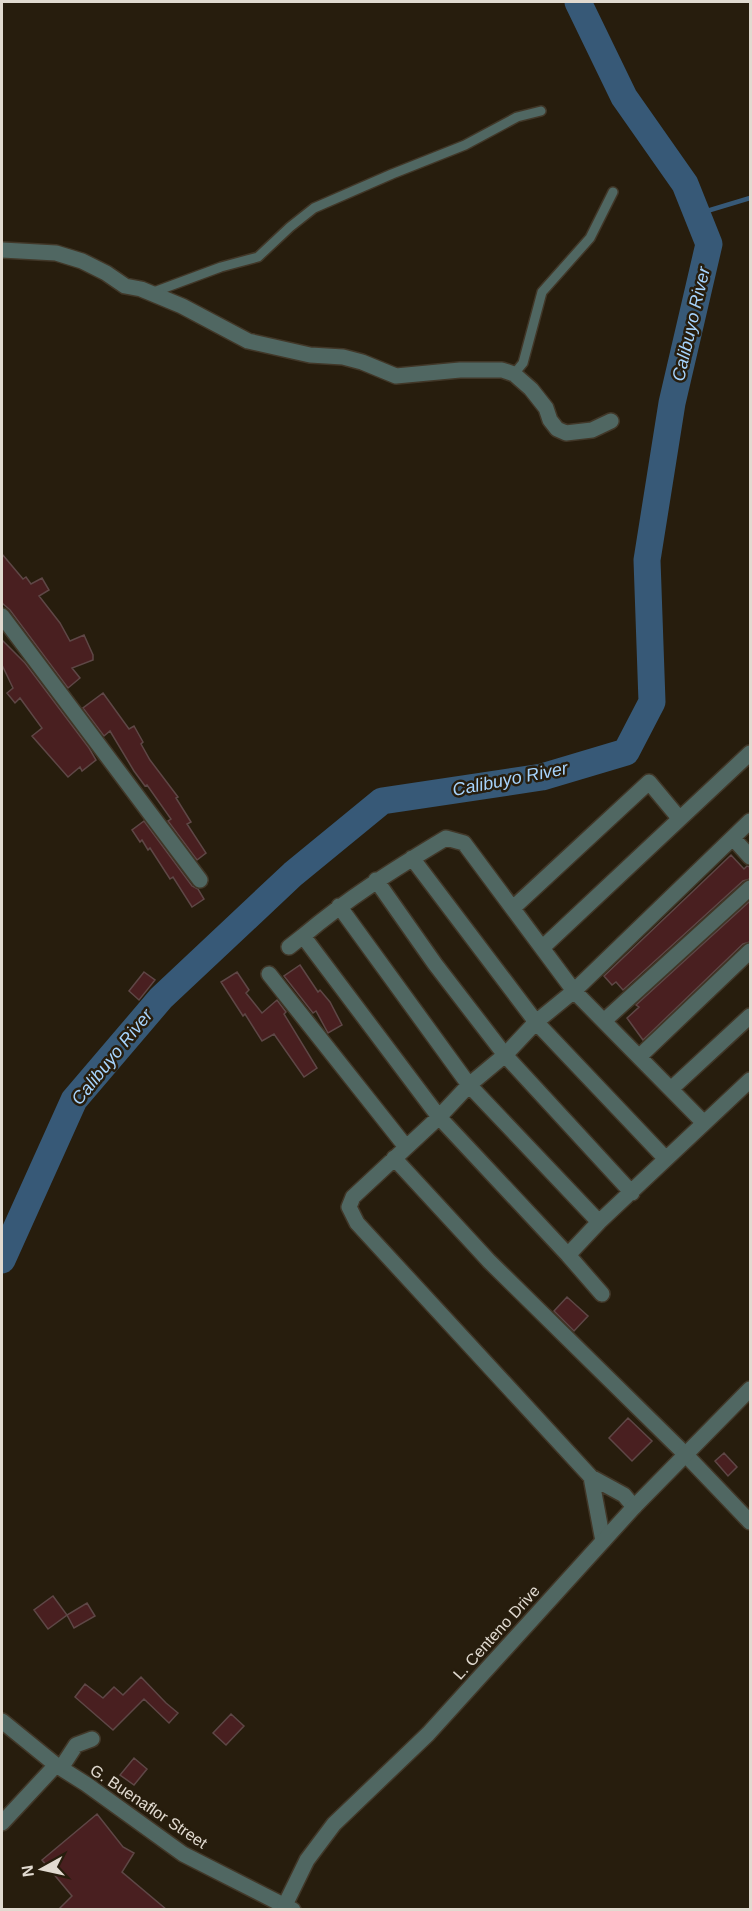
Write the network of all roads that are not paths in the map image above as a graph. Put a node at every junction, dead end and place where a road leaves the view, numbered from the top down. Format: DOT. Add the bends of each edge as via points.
graph roads {
  1 [pos="541,111"];
  2 [pos="613,192"];
  3 [pos="2,250"];
  4 [pos="151,293"];
  5 [pos="514,374"];
  6 [pos="611,421"];
  7 [pos="2,616"];
  8 [pos="750,753"];
  9 [pos="680,818"];
  10 [pos="750,821"];
  11 [pos="733,838"];
  12 [pos="750,857"];
  13 [pos="412,858"];
  14 [pos="200,880"];
  15 [pos="376,880"];
  16 [pos="750,888"];
  17 [pos="339,906"];
  18 [pos="513,908"];
  19 [pos="303,936"];
  20 [pos="289,947"];
  21 [pos="542,948"];
  22 [pos="750,951"];
  23 [pos="269,974"];
  24 [pos="574,991"];
  25 [pos="750,1016"];
  26 [pos="605,1020"];
  27 [pos="536,1022"];
  28 [pos="505,1055"];
  29 [pos="640,1056"];
  30 [pos="750,1080"];
  31 [pos="469,1085"];
  32 [pos="670,1089"];
  33 [pos="439,1117"];
  34 [pos="704,1124"];
  35 [pos="406,1147"];
  36 [pos="394,1158"];
  37 [pos="666,1159"];
  38 [pos="632,1193"];
  39 [pos="599,1222"];
  40 [pos="568,1255"];
  41 [pos="602,1294"];
  42 [pos="750,1389"];
  43 [pos="685,1454"];
  44 [pos="591,1477"];
  45 [pos="634,1507"];
  46 [pos="750,1522"];
  47 [pos="603,1540"];
  48 [pos="2,1721"];
  49 [pos="92,1739"];
  50 [pos="58,1767"];
  51 [pos="2,1823"];
  52 [pos="288,1908"];
  1 -- 4 [label="lane" via="517,117 465,145 314,208 258,257"];
  2 -- 5 [label="lane" via="590,238 542,292 524,363"];
  3 -- 4 [label="street" via="56,253 82,261 125,286"];
  4 -- 5 [label="street" via="248,341 310,355 343,357 396,376 460,370 502,370"];
  5 -- 6 [label="street" via="546,408 557,429 566,434 592,430"];
  7 -- 14 [label="street"];
  8 -- 9 [label="street"];
  9 -- 18 [label="street" via="649,782"];
  9 -- 21 [label="street"];
  10 -- 11 [label="street"];
  11 -- 12 [label="street"];
  11 -- 24 [label="street"];
  13 -- 15 [label="street"];
  13 -- 18 [label="street" via="446,838 464,843"];
  13 -- 27 [label="street"];
  15 -- 17 [label="street"];
  15 -- 28 [label="street"];
  16 -- 26 [label="street"];
  17 -- 19 [label="street"];
  17 -- 31 [label="street"];
  18 -- 21 [label="street"];
  19 -- 20 [label="street"];
  19 -- 33 [label="street"];
  21 -- 24 [label="street"];
  22 -- 29 [label="street"];
  23 -- 35 [label="street"];
  24 -- 26 [label="street"];
  24 -- 27 [label="street"];
  25 -- 32 [label="street"];
  26 -- 29 [label="street"];
  27 -- 28 [label="street"];
  27 -- 37 [label="street"];
  28 -- 31 [label="street"];
  28 -- 38 [label="street"];
  29 -- 32 [label="street"];
  30 -- 34 [label="street"];
  31 -- 33 [label="street"];
  31 -- 39 [label="street"];
  32 -- 34 [label="street"];
  33 -- 35 [label="street"];
  33 -- 40 [label="street"];
  34 -- 37 [label="street"];
  35 -- 36 [label="street"];
  36 -- 43 [label="street" via="489,1261"];
  36 -- 44 [label="street" via="353,1197 349,1207 357,1223"];
  37 -- 38 [label="street"];
  38 -- 39 [label="street"];
  39 -- 40 [label="street"];
  40 -- 41 [label="street"];
  42 -- 43 [label="street, L. Centeno Drive"];
  43 -- 45 [label="street, L. Centeno Drive"];
  43 -- 46 [label="street"];
  44 -- 45 [label="street" via="624,1495"];
  44 -- 47 [label="street"];
  45 -- 47 [label="street, L. Centeno Drive"];
  47 -- 52 [label="street, L. Centeno Drive" via="428,1734 334,1824 307,1860"];
  48 -- 50 [label="street, G. Buenaflor Street"];
  49 -- 50 [label="street" via="76,1745"];
  50 -- 51 [label="street"];
  50 -- 52 [label="street, G. Buenaflor Street" via="183,1854"];
}
